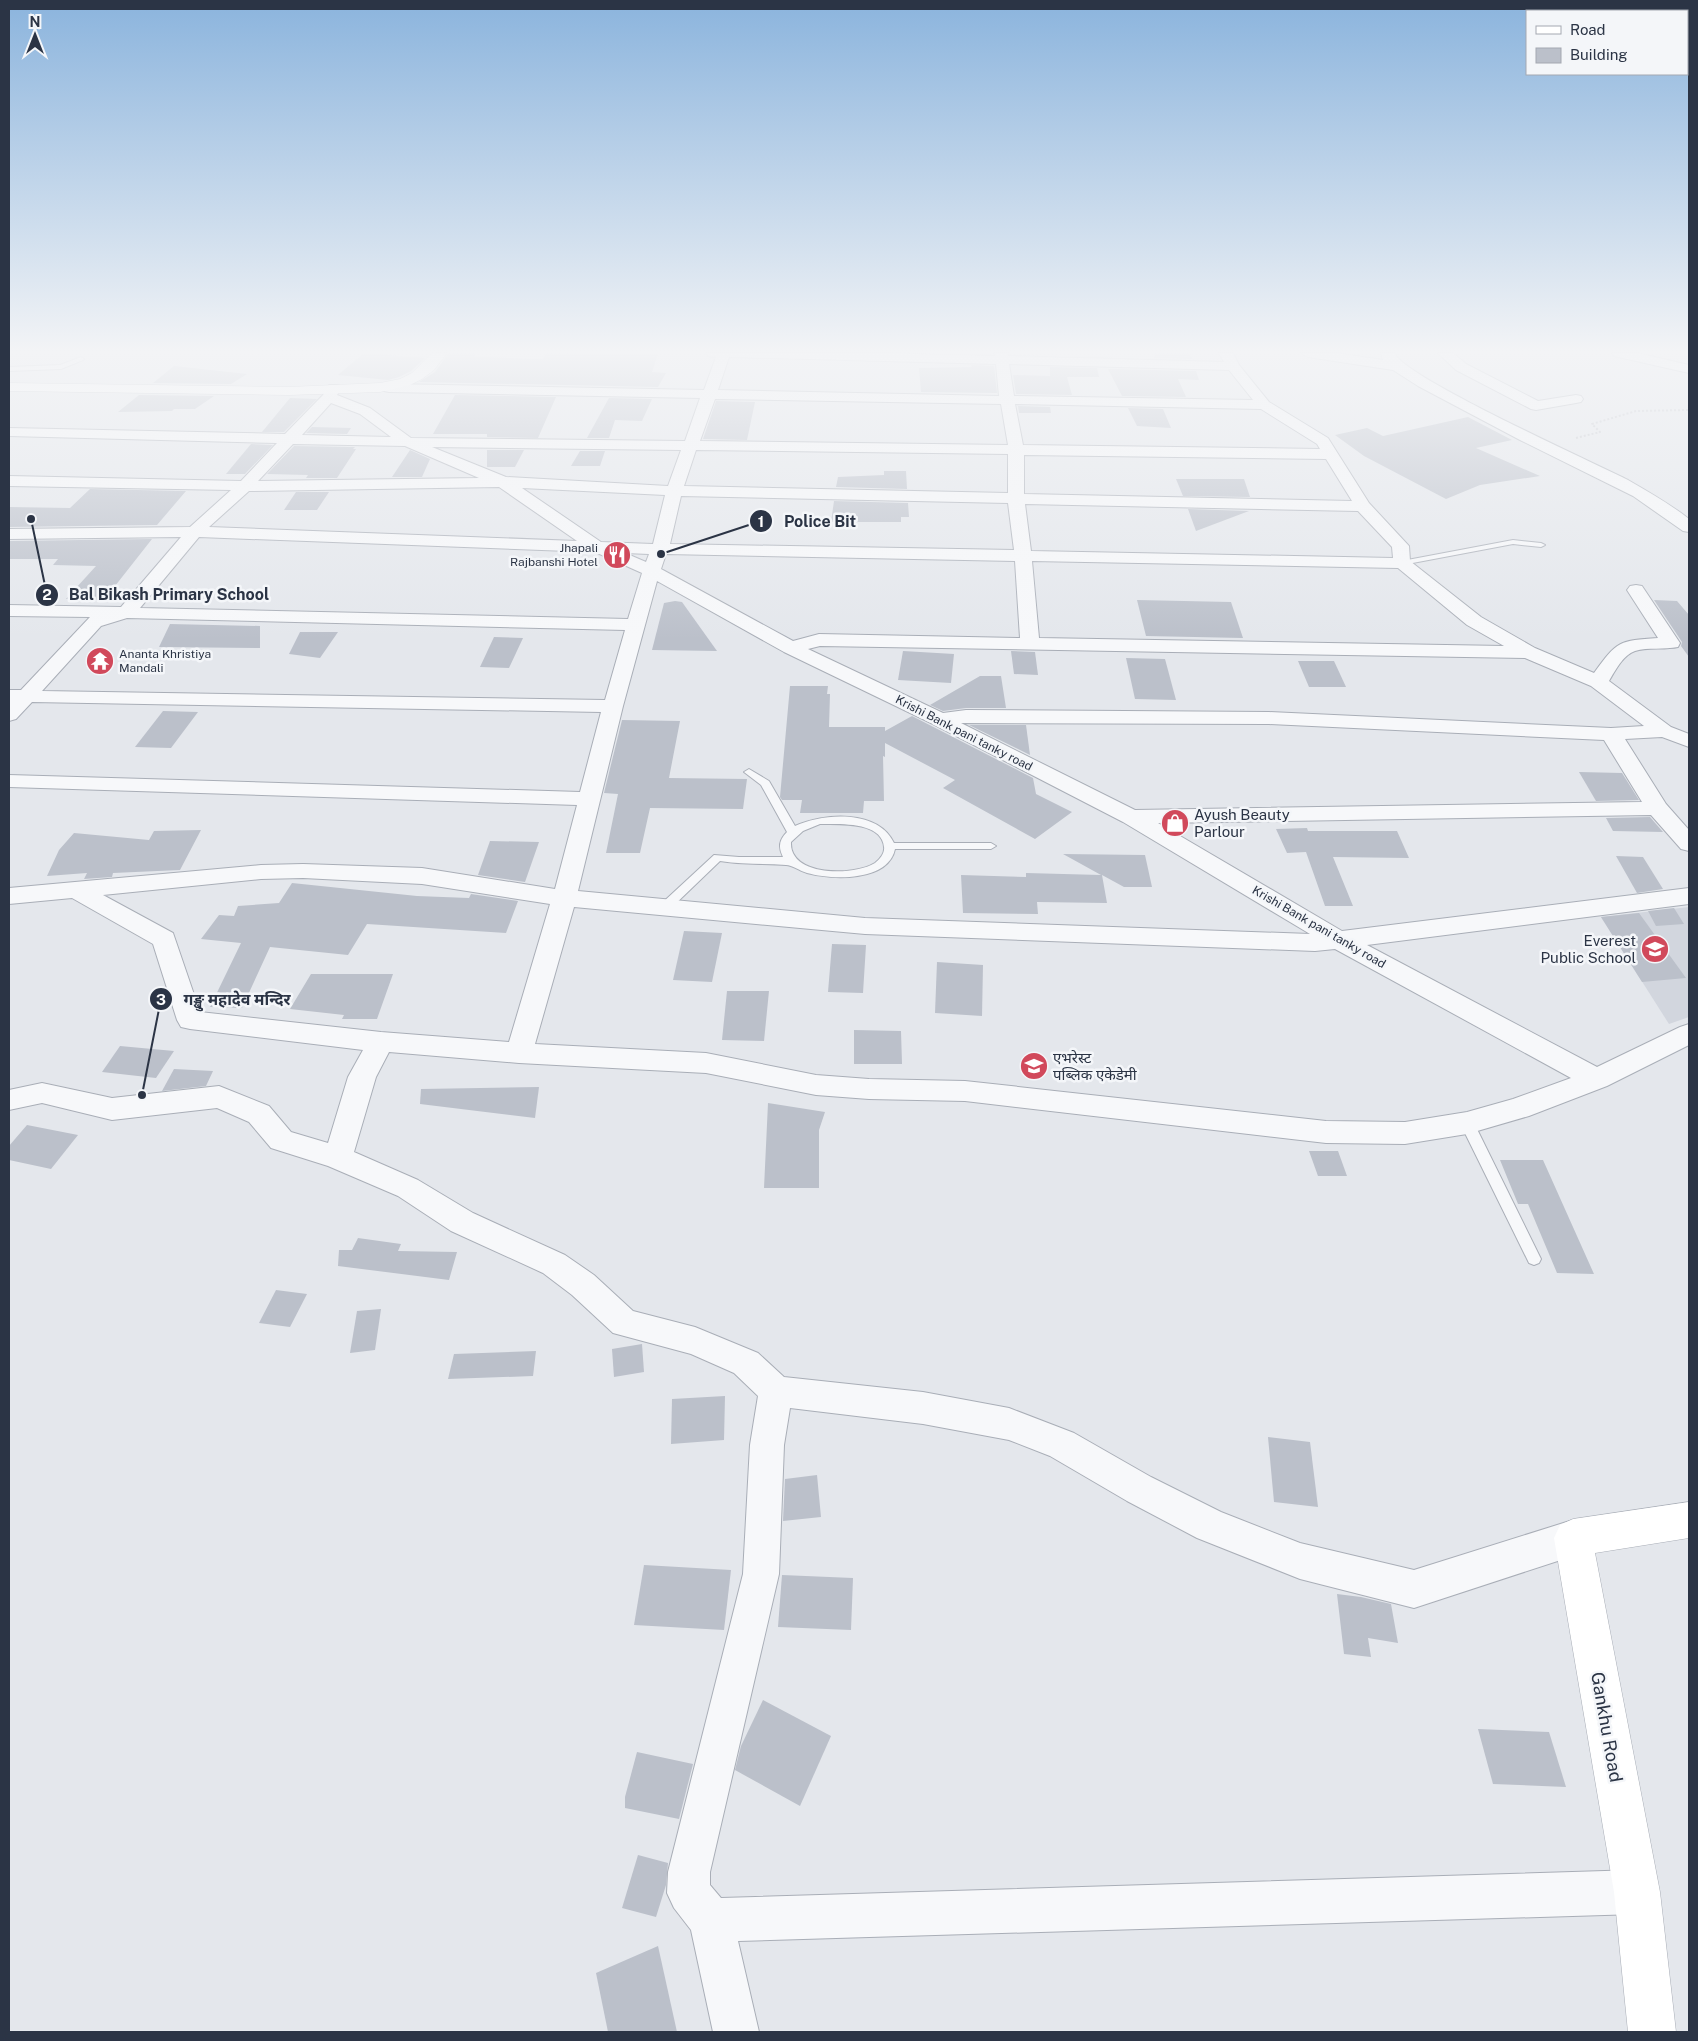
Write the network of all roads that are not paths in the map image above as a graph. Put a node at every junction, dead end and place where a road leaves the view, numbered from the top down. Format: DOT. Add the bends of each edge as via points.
graph roads {
  1 [pos="279,448"];
  2 [pos="422,448"];
  3 [pos="689,448"];
  4 [pos="967,448"];
  5 [pos="1327,448"];
  6 [pos="1548,448"];
  7 [pos="1016,449"];
  8 [pos="1331,454"];
  9 [pos="9,481"];
  10 [pos="503,482"];
  11 [pos="244,486"];
  12 [pos="674,491"];
  13 [pos="1016,500"];
  14 [pos="1362,506"];
  15 [pos="1689,527"];
  16 [pos="194,532"];
  17 [pos="9,534"];
  18 [pos="1541,545"];
  19 [pos="596,546"];
  20 [pos="660,549"];
  21 [pos="1023,557"];
  22 [pos="1402,563"];
  23 [pos="651,571"];
  24 [pos="1636,590"];
  25 [pos="9,610"];
  26 [pos="126,613"];
  27 [pos="636,625"];
  28 [pos="1030,642"];
  29 [pos="791,648"];
  30 [pos="1528,652"];
  31 [pos="1598,682"];
  32 [pos="17,696"];
  33 [pos="613,706"];
  34 [pos="9,715"];
  35 [pos="940,720"];
  36 [pos="1664,731"];
  37 [pos="1612,734"];
  38 [pos="1689,741"];
  39 [pos="749,772"];
  40 [pos="9,781"];
  41 [pos="590,799"];
  42 [pos="1657,808"];
  43 [pos="1131,817"];
  44 [pos="792,832"];
  45 [pos="1689,844"];
  46 [pos="890,846"];
  47 [pos="991,846"];
  48 [pos="792,862"];
  49 [pos="74,889"];
  50 [pos="9,896"];
  51 [pos="1689,896"];
  52 [pos="564,898"];
  53 [pos="665,907"];
  54 [pos="1340,941"];
  55 [pos="1689,1034"];
  56 [pos="381,1042"];
  57 [pos="519,1052"];
  58 [pos="1597,1079"];
  59 [pos="9,1100"];
  60 [pos="1467,1124"];
  61 [pos="338,1158"];
  62 [pos="1534,1259"];
  63 [pos="776,1390"];
  64 [pos="1689,1520"];
  65 [pos="1574,1538"];
  66 [pos="1636,1892"];
  67 [pos="711,1920"];
  68 [pos="736,2032"];
  69 [pos="1652,2032"];
  1 -- 11 [label="street"];
  2 -- 10 [label="street, Krishi Bank pani tanky road"];
  3 -- 12 [label="street"];
  4 -- 7 [label="street"];
  5 -- 8 [label="street"];
  6 -- 15 [label="street" via="1618,481 1671,512"];
  7 -- 8 [label="street"];
  7 -- 13 [label="street"];
  8 -- 14 [label="street"];
  9 -- 11 [label="street"];
  10 -- 11 [label="street"];
  10 -- 12 [label="street"];
  10 -- 19 [label="street, Krishi Bank pani tanky road"];
  11 -- 16 [label="street"];
  12 -- 13 [label="street"];
  12 -- 20 [label="street"];
  13 -- 14 [label="street"];
  13 -- 21 [label="street"];
  14 -- 22 [label="street" via="1400,546"];
  16 -- 17 [label="street"];
  16 -- 19 [label="street"];
  16 -- 26 [label="street"];
  18 -- 22 [label="lane" via="1513,542"];
  19 -- 20 [label="street"];
  19 -- 23 [label="street, Krishi Bank pani tanky road"];
  20 -- 21 [label="street"];
  20 -- 23 [label="street"];
  21 -- 22 [label="street"];
  21 -- 28 [label="street"];
  22 -- 30 [label="street" via="1474,621"];
  23 -- 27 [label="street"];
  23 -- 29 [label="street, Krishi Bank pani tanky road"];
  24 -- 31 [label="street" via="1671,643 1629,646 1616,656"];
  25 -- 26 [label="street"];
  26 -- 27 [label="street"];
  26 -- 32 [label="street" via="94,622"];
  27 -- 33 [label="street"];
  28 -- 29 [label="street" via="819,640"];
  28 -- 30 [label="street"];
  29 -- 35 [label="street, Krishi Bank pani tanky road"];
  30 -- 31 [label="street"];
  31 -- 36 [label="street"];
  32 -- 33 [label="street"];
  32 -- 34 [label="street"];
  33 -- 41 [label="street"];
  35 -- 37 [label="street" via="966,716 1269,718"];
  35 -- 43 [label="street, Krishi Bank pani tanky road"];
  36 -- 37 [label="street"];
  36 -- 38 [label="street"];
  37 -- 42 [label="street"];
  39 -- 44 [label="lane" via="765,783"];
  40 -- 41 [label="street"];
  41 -- 52 [label="street"];
  42 -- 43 [label="street"];
  42 -- 45 [label="street"];
  43 -- 54 [label="street, Krishi Bank pani tanky road"];
  44 -- 46 [label="lane" via="820,821 859,822 882,832"];
  44 -- 48 [label="lane" via="785,842 785,851"];
  46 -- 47 [label="lane"];
  46 -- 48 [label="lane" via="883,862 856,873 818,873"];
  48 -- 53 [label="lane" via="739,861 718,857"];
  49 -- 50 [label="street"];
  49 -- 52 [label="street" via="303,871 422,876"];
  49 -- 56 [label="street" via="164,939 190,1020"];
  51 -- 54 [label="street"];
  52 -- 53 [label="street"];
  52 -- 57 [label="street"];
  53 -- 54 [label="street" via="865,926 1315,943"];
  54 -- 58 [label="street, Krishi Bank pani tanky road"];
  55 -- 58 [label="street"];
  56 -- 57 [label="street"];
  56 -- 61 [label="street" via="362,1077"];
  57 -- 60 [label="street" via="706,1063 816,1085 965,1091 1326,1132 1405,1133"];
  58 -- 60 [label="street"];
  59 -- 61 [label="street" via="42,1093 112,1109 219,1097 259,1114 281,1140"];
  60 -- 62 [label="lane"];
  61 -- 63 [label="street" via="408,1188 462,1222 554,1264 624,1323 694,1341 746,1363"];
  63 -- 65 [label="street" via="923,1408 1009,1424 1062,1444 1139,1489 1210,1525 1300,1561 1414,1589"];
  63 -- 67 [label="street" via="767,1445 761,1574 689,1872 689,1894"];
  64 -- 65 [label="street"];
  65 -- 66 [label="street, Gankhu Road"];
  66 -- 67 [label="street"];
  66 -- 69 [label="street, Gankhu Road"];
  67 -- 68 [label="street"];
}
